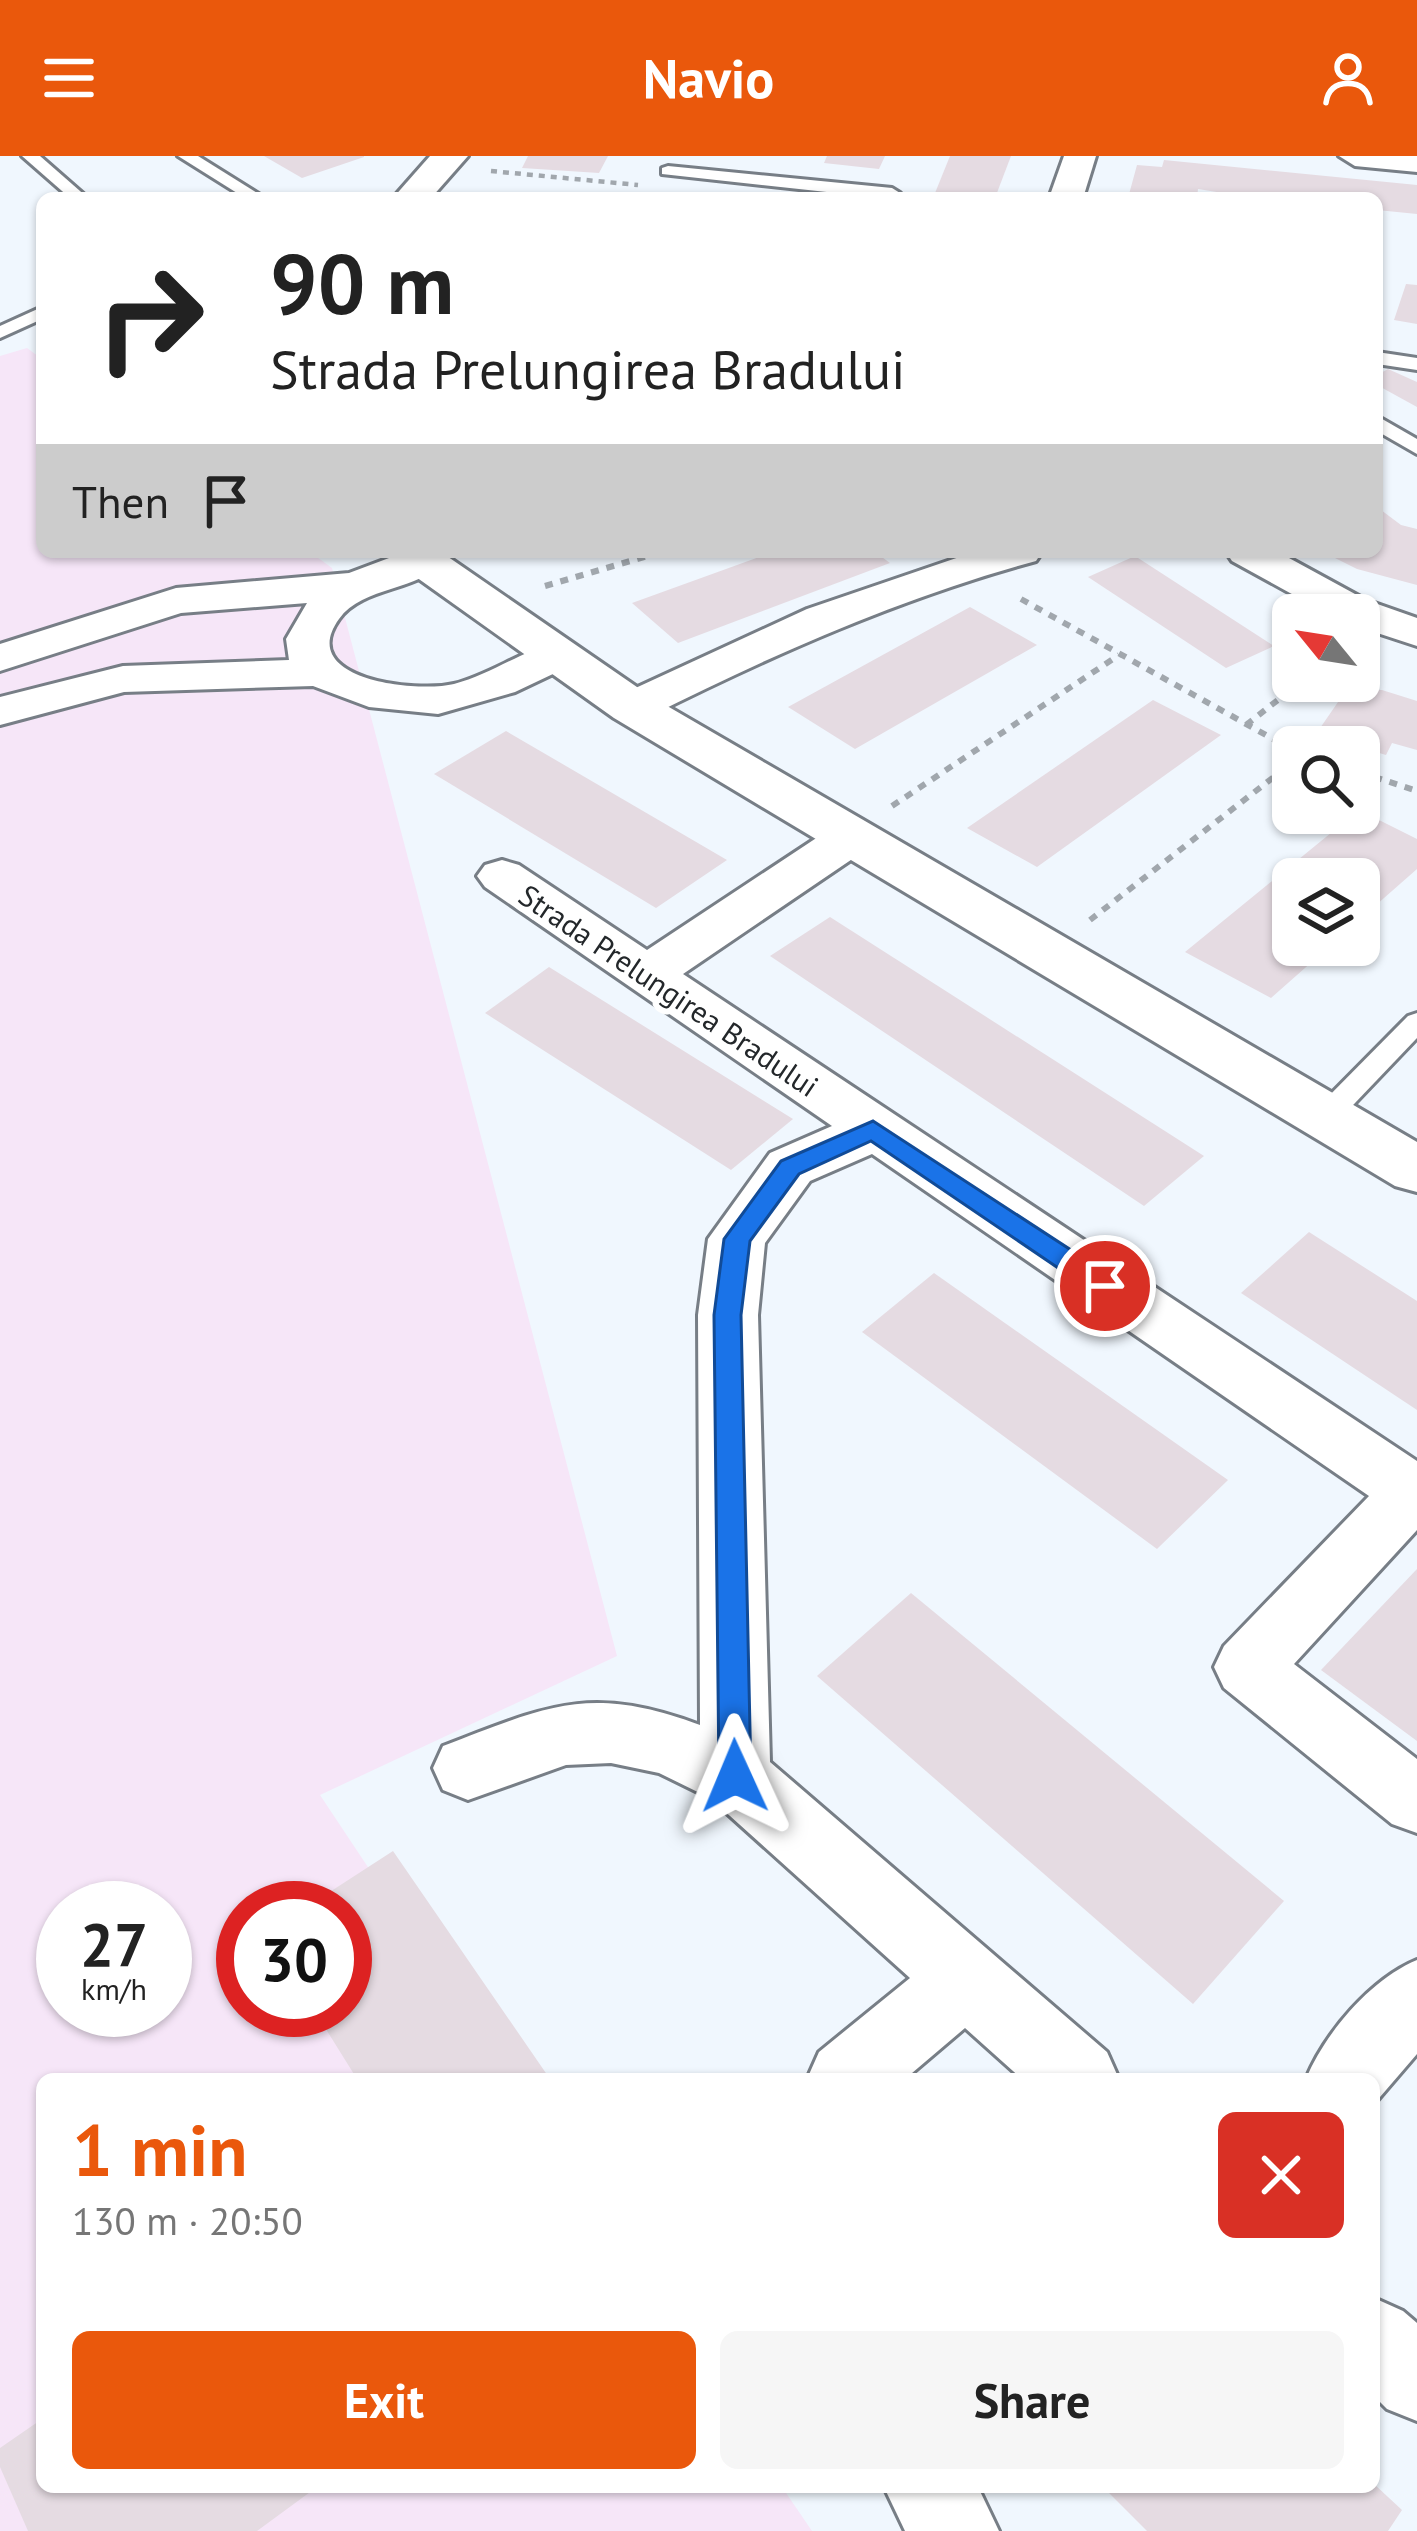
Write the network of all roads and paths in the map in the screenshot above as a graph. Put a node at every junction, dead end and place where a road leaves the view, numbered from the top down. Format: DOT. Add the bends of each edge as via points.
graph roads {
  1 [pos="30,156"];
  2 [pos="186,156"];
  3 [pos="1080,156"];
  4 [pos="1355,156"];
  5 [pos="446,161"];
  6 [pos="1417,162"];
  7 [pos="668,171"];
  8 [pos="73,192"];
  9 [pos="247,192"];
  10 [pos="417,192"];
  11 [pos="882,192"];
  12 [pos="1068,192"];
  13 [pos="36,314"];
  14 [pos="0,332"];
  15 [pos="1383,359"];
  16 [pos="1417,364"];
  17 [pos="1383,426"];
  18 [pos="1417,448"];
  19 [pos="413,558"];
  20 [pos="420,558"];
  21 [pos="641,558"];
  22 [pos="1258,558"];
  23 [pos="991,564"];
  24 [pos="362,584"];
  25 [pos="486,604"];
  26 [pos="1417,633"];
  27 [pos="1120,654"];
  28 [pos="558,655"];
  29 [pos="0,658"];
  30 [pos="322,672"];
  31 [pos="1275,702"];
  32 [pos="632,707"];
  33 [pos="0,711"];
  34 [pos="1246,725"];
  35 [pos="1272,739"];
  36 [pos="1272,778"];
  37 [pos="1380,779"];
  38 [pos="1417,790"];
  39 [pos="853,836"];
  40 [pos="502,876"];
  41 [pos="1046,954"];
  42 [pos="647,974"];
  43 [pos="1417,1022"];
  44 [pos="1324,1118"];
  45 [pos="873,1130"];
  46 [pos="1417,1171"];
  47 [pos="711,1763"];
  48 [pos="468,1768"];
  49 [pos="1417,1801"];
  50 [pos="965,1980"];
  51 [pos="1417,1997"];
  52 [pos="853,2073"];
  53 [pos="1073,2073"];
  54 [pos="1351,2073"];
  55 [pos="1380,2345"];
  56 [pos="1417,2379"];
  57 [pos="931,2493"];
  58 [pos="956,2531"];
  1 -- 8 [label="lane"];
  2 -- 9 [label="lane"];
  3 -- 12 [label="street"];
  4 -- 6 [label="street"];
  5 -- 7 [label="path" via="660,187"];
  5 -- 10 [label="street"];
  7 -- 11 [label="lane"];
  13 -- 14 [label="lane"];
  15 -- 16 [label="lane"];
  17 -- 18 [label="lane"];
  19 -- 24 [label="street"];
  20 -- 25 [label="street"];
  21 -- 25 [label="path"];
  22 -- 26 [label="street" via="1351,609"];
  23 -- 27 [label="path"];
  23 -- 32 [label="street" via="896,587"];
  24 -- 29 [label="street" via="176,602"];
  24 -- 30 [label="street" via="318,615 309,634"];
  25 -- 28 [label="street"];
  27 -- 34 [label="path"];
  27 -- 39 [label="path"];
  28 -- 30 [label="street" via="442,700 373,697"];
  28 -- 32 [label="street"];
  30 -- 33 [label="street" via="123,679"];
  31 -- 34 [label="path"];
  32 -- 39 [label="street"];
  34 -- 35 [label="path"];
  36 -- 41 [label="path"];
  37 -- 38 [label="path"];
  39 -- 41 [label="street"];
  39 -- 42 [label="street"];
  40 -- 42 [label="street, Strada Prelungirea Bradului"];
  41 -- 44 [label="street"];
  42 -- 45 [label="street, Strada Prelungirea Bradului"];
  43 -- 44 [label="lane"];
  44 -- 46 [label="street"];
  45 -- 47 [label="street" via="790,1167 737,1239"];
  45 -- 49 [label="street, Strada Prelungirea Bradului" via="1413,1492 1248,1667"];
  47 -- 48 [label="street" via="625,1734 567,1734"];
  47 -- 50 [label="street"];
  50 -- 52 [label="street"];
  50 -- 53 [label="street"];
  51 -- 54 [label="street"];
  55 -- 56 [label="street"];
  57 -- 58 [label="street"];
}
